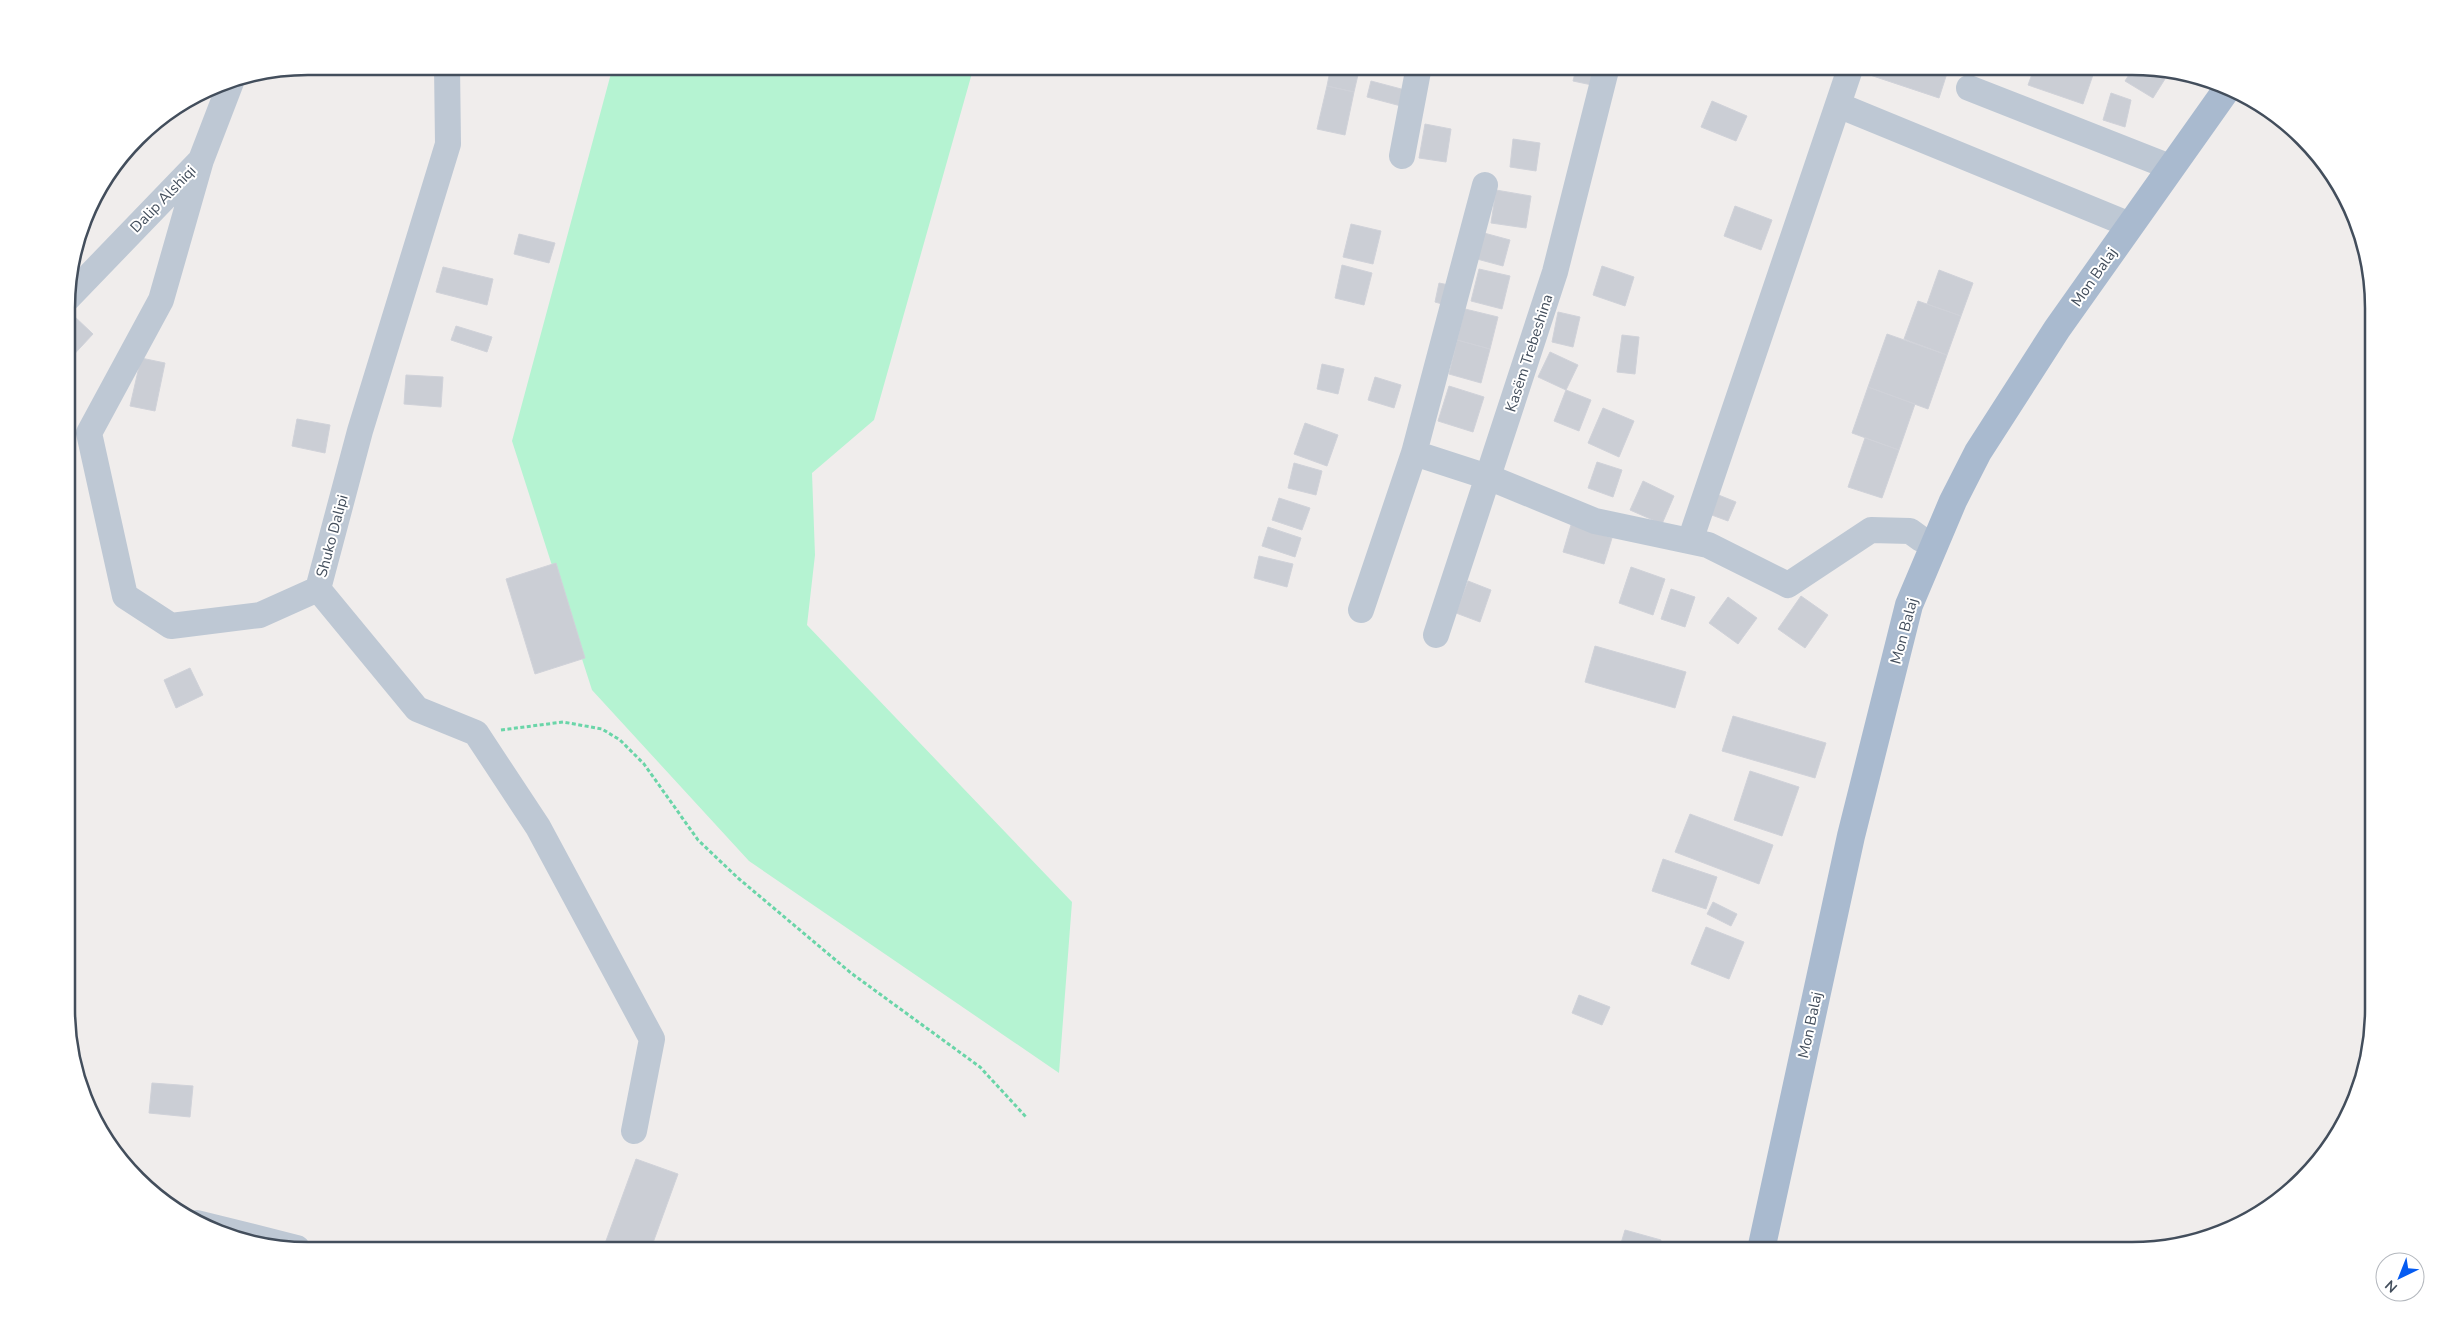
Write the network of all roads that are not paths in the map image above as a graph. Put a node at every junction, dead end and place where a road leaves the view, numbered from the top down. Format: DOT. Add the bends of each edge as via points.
graph roads {
  1 [pos="447,75"];
  2 [pos="1417,75"];
  3 [pos="1605,75"];
  4 [pos="1848,75"];
  5 [pos="1969,88"];
  6 [pos="228,89"];
  7 [pos="2223,94"];
  8 [pos="1838,105"];
  9 [pos="1402,156"];
  10 [pos="201,160"];
  11 [pos="2170,167"];
  12 [pos="1484,185"];
  13 [pos="2130,225"];
  14 [pos="75,290"];
  15 [pos="1414,453"];
  16 [pos="1488,477"];
  17 [pos="1690,541"];
  18 [pos="1935,542"];
  19 [pos="318,590"];
  20 [pos="1361,610"];
  21 [pos="1436,634"];
  22 [pos="634,1131"];
  23 [pos="1763,1242"];
  1 -- 19 [label="street, Shuko Dalipi" via="448,144 360,431"];
  2 -- 9 [label="street"];
  3 -- 16 [label="street, Kasëm Trebeshina" via="1555,272"];
  4 -- 8 [label="street"];
  5 -- 11 [label="street"];
  6 -- 10 [label="street, Dalip Alshiqi"];
  7 -- 11 [label="main road, Mon Balaj"];
  8 -- 13 [label="street"];
  8 -- 17 [label="street"];
  10 -- 14 [label="street, Dalip Alshiqi"];
  10 -- 19 [label="street, Shuko Dalipi" via="161,300 89,433 125,596 172,626 260,615"];
  11 -- 13 [label="main road, Mon Balaj"];
  12 -- 15 [label="street"];
  13 -- 18 [label="main road, Mon Balaj" via="2057,329 1978,452"];
  15 -- 16 [label="street"];
  15 -- 20 [label="street"];
  16 -- 17 [label="street" via="1595,521"];
  16 -- 21 [label="street, Kasëm Trebeshina"];
  17 -- 18 [label="street" via="1722,551 1788,585 1871,530 1910,531"];
  18 -- 23 [label="main road, Mon Balaj" via="1909,605 1851,836"];
  19 -- 22 [label="street" via="417,709 476,733 538,827 652,1040"];
}
